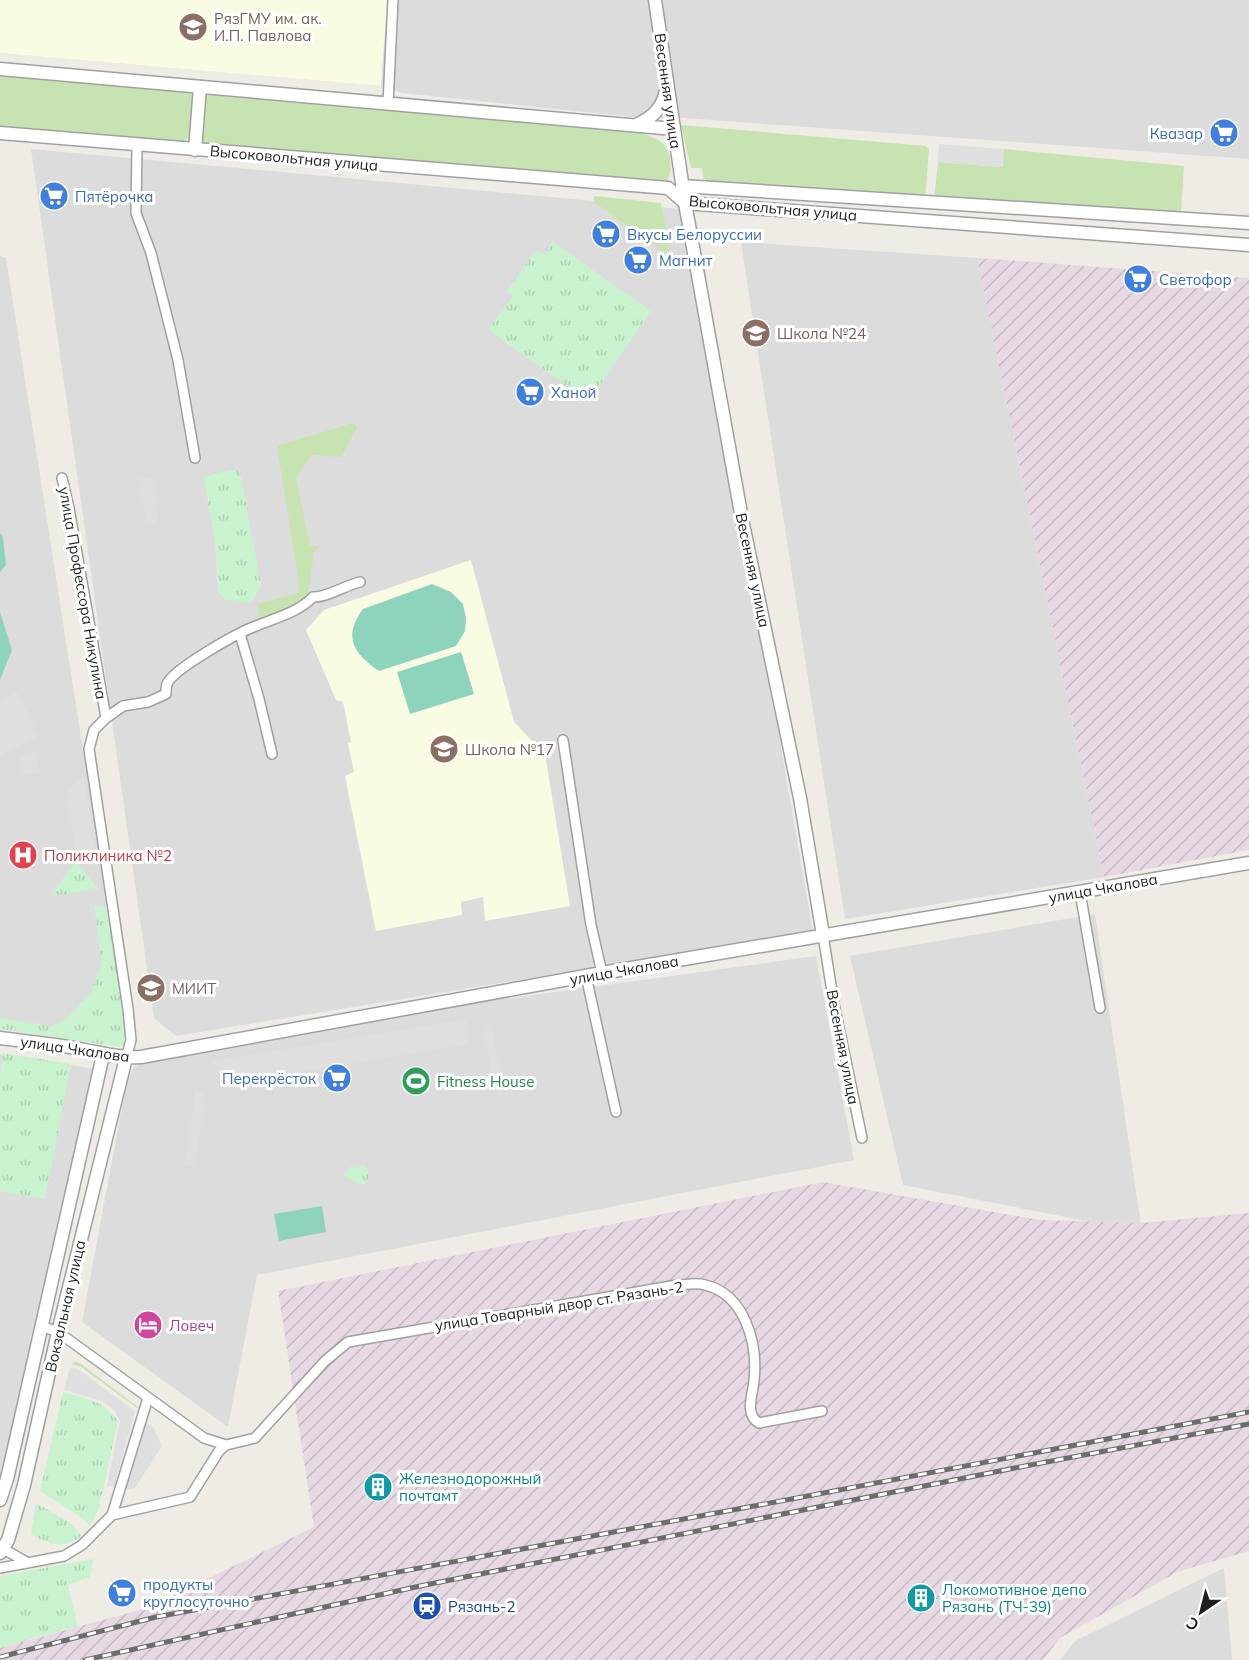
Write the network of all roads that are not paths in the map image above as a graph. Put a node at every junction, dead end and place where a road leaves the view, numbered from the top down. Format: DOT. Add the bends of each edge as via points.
graph roads {
  1 [pos="393,0"];
  2 [pos="655,0"];
  3 [pos="0,69"];
  4 [pos="667,84"];
  5 [pos="200,87"];
  6 [pos="388,104"];
  7 [pos="635,126"];
  8 [pos="674,129"];
  9 [pos="0,133"];
  10 [pos="137,145"];
  11 [pos="195,150"];
  12 [pos="682,186"];
  13 [pos="685,202"];
  14 [pos="1249,224"];
  15 [pos="1249,245"];
  16 [pos="195,458"];
  17 [pos="62,478"];
  18 [pos="360,582"];
  19 [pos="240,634"];
  20 [pos="106,718"];
  21 [pos="563,740"];
  22 [pos="272,754"];
  23 [pos="1249,863"];
  24 [pos="1080,892"];
  25 [pos="823,935"];
  26 [pos="602,973"];
  27 [pos="586,976"];
  28 [pos="1100,1008"];
  29 [pos="0,1038"];
  30 [pos="103,1055"];
  31 [pos="126,1058"];
  32 [pos="616,1112"];
  33 [pos="862,1138"];
  34 [pos="41,1326"];
  35 [pos="58,1332"];
  36 [pos="148,1398"];
  37 [pos="822,1411"];
  38 [pos="226,1445"];
  39 [pos="0,1500"];
  40 [pos="112,1515"];
  41 [pos="1,1549"];
  42 [pos="28,1563"];
  43 [pos="0,1568"];
  1 -- 6 [label="street"];
  2 -- 4 [label="street, Весенняя улица"];
  3 -- 5 [label="street"];
  4 -- 7 [label="street" via="664,101 657,111"];
  4 -- 8 [label="street, Весенняя улица"];
  5 -- 6 [label="street"];
  5 -- 11 [label="street, Высоковольтная улица"];
  6 -- 7 [label="street"];
  7 -- 8 [label="street"];
  8 -- 12 [label="street, Весенняя улица"];
  9 -- 10 [label="street, Высоковольтная улица"];
  10 -- 11 [label="street, Высоковольтная улица"];
  10 -- 16 [label="street" via="136,213 151,253 178,360"];
  11 -- 13 [label="street, Высоковольтная улица" via="668,188"];
  12 -- 13 [label="street, Весенняя улица"];
  12 -- 14 [label="street, Высоковольтная улица"];
  13 -- 15 [label="street, Высоковольтная улица"];
  13 -- 25 [label="street, Весенняя улица"];
  17 -- 20 [label="street, улица Профессора Никулина"];
  18 -- 19 [label="street" via="313,597 298,609"];
  19 -- 20 [label="street" via="183,667 167,684 166,693 148,702 123,706"];
  19 -- 22 [label="street"];
  20 -- 31 [label="street, улица Профессора Никулина" via="94,730 88,749 128,1009 131,1040"];
  21 -- 26 [label="street"];
  23 -- 24 [label="street, улица Чкалова"];
  24 -- 25 [label="street, улица Чкалова"];
  24 -- 28 [label="street"];
  25 -- 26 [label="street, улица Чкалова"];
  25 -- 33 [label="street, Весенняя улица"];
  26 -- 27 [label="street, улица Чкалова"];
  27 -- 31 [label="street, улица Чкалова"];
  27 -- 32 [label="street"];
  29 -- 30 [label="street, улица Чкалова"];
  30 -- 31 [label="street, улица Чкалова"];
  30 -- 34 [label="street, Вокзальная улица"];
  31 -- 35 [label="street, Вокзальная улица"];
  34 -- 35 [label="street"];
  34 -- 39 [label="street, Вокзальная улица"];
  35 -- 36 [label="street"];
  35 -- 41 [label="street, Вокзальная улица" via="24,1485 8,1540"];
  36 -- 38 [label="street" via="204,1438"];
  36 -- 40 [label="street"];
  37 -- 38 [label="street, улица Товарный двор ст. Рязань-2" via="759,1424 754,1420 750,1410 755,1361 746,1318 727,1294 704,1284 677,1285 348,1342 255,1438"];
  38 -- 40 [label="street" via="190,1497"];
  40 -- 42 [label="street" via="73,1551"];
  41 -- 42 [label="street"];
  42 -- 43 [label="street"];
}
